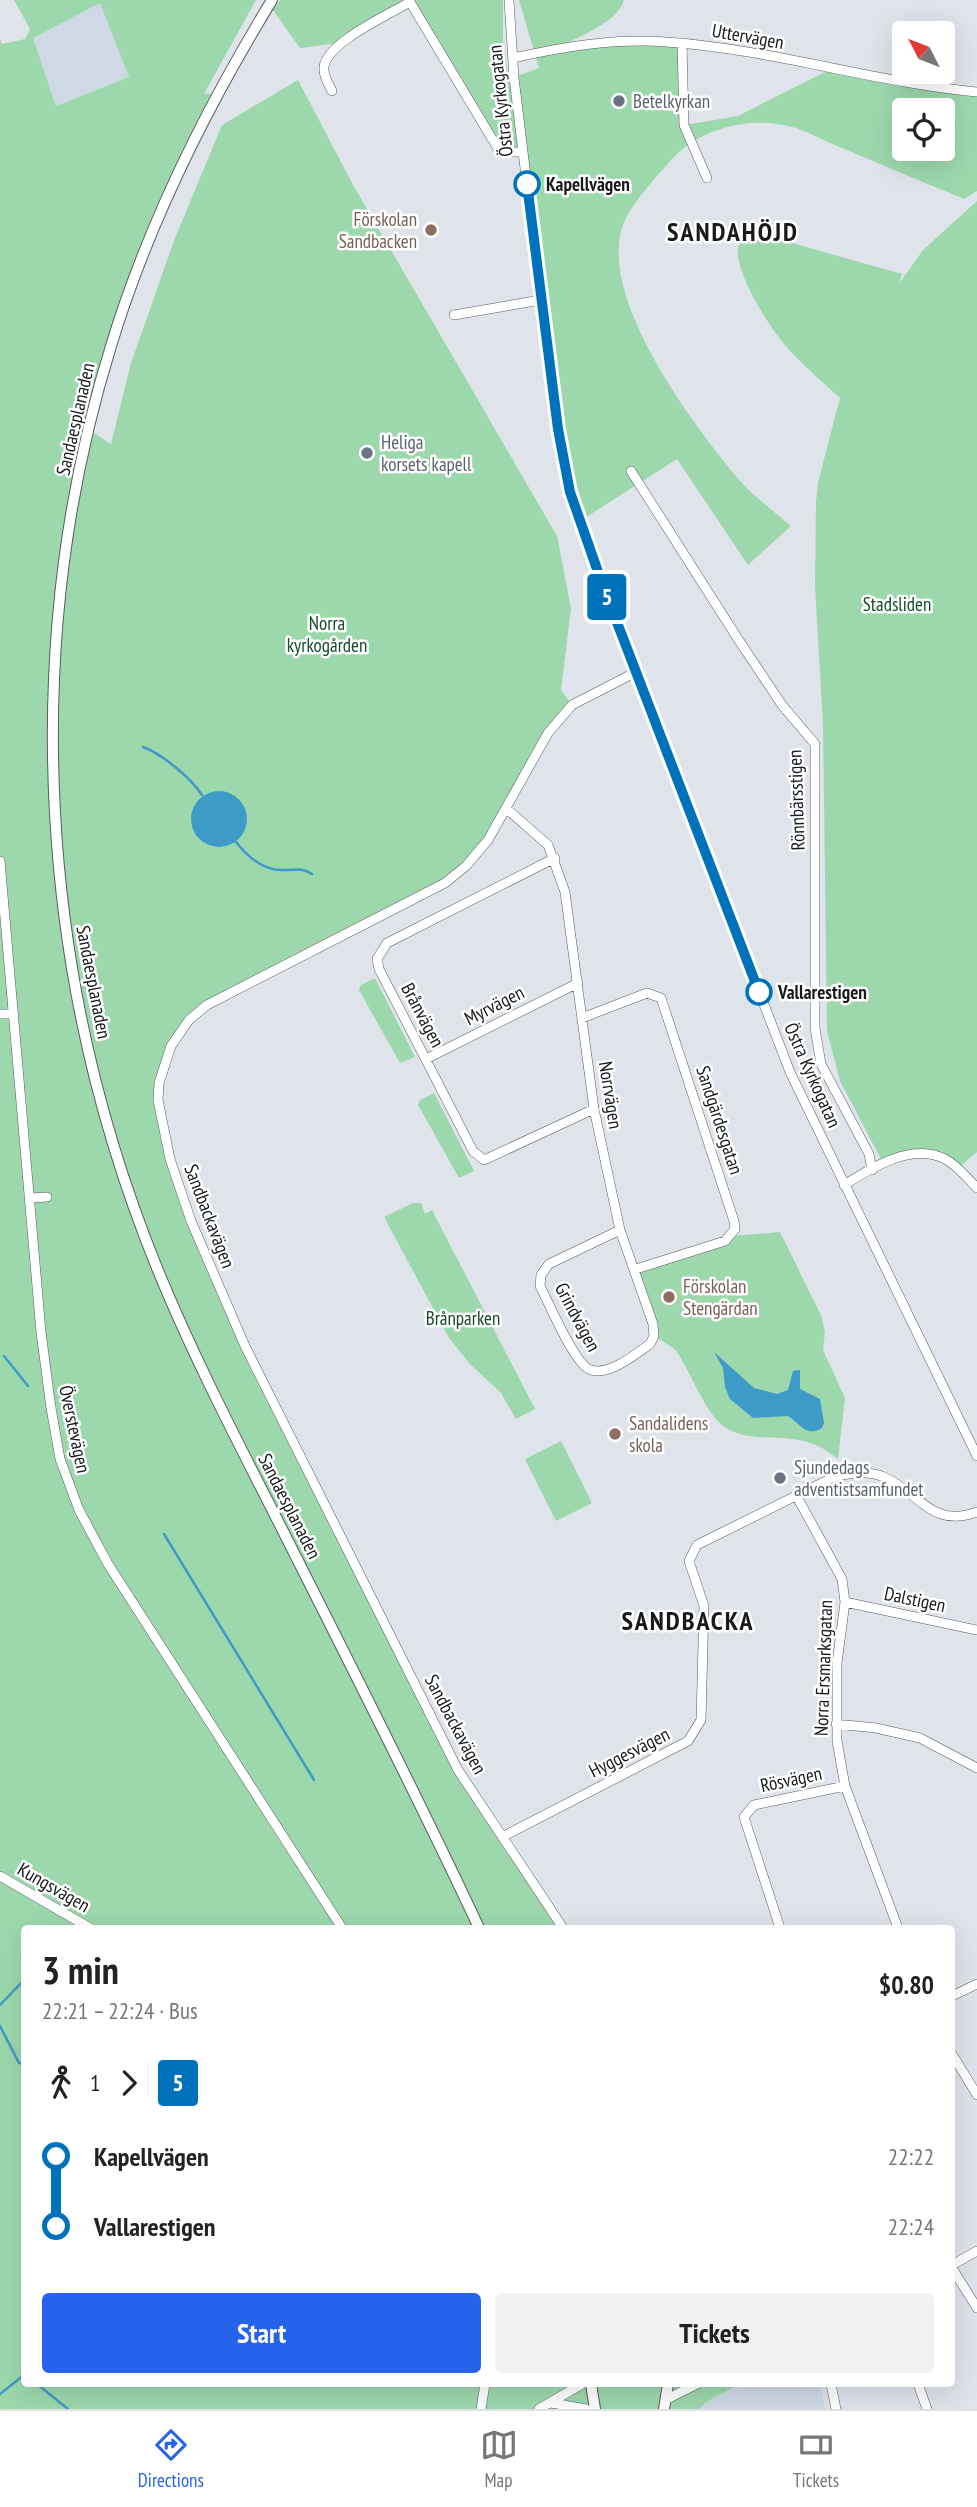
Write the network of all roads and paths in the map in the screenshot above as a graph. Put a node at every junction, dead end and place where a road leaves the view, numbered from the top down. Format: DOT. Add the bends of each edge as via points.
graph roads {
  1 [pos="272,0"];
  2 [pos="509,0"];
  3 [pos="682,43"];
  4 [pos="513,58"];
  5 [pos="331,91"];
  6 [pos="977,92"];
  7 [pos="523,152"];
  8 [pos="707,178"];
  9 [pos="541,300"];
  10 [pos="454,315"];
  11 [pos="631,471"];
  12 [pos="636,672"];
  13 [pos="508,810"];
  14 [pos="555,858"];
  15 [pos="0,861"];
  16 [pos="1,878"];
  17 [pos="578,983"];
  18 [pos="0,1014"];
  19 [pos="14,1014"];
  20 [pos="582,1018"];
  21 [pos="426,1059"];
  22 [pos="594,1109"];
  23 [pos="872,1170"];
  24 [pos="844,1185"];
  25 [pos="977,1188"];
  26 [pos="31,1198"];
  27 [pos="47,1198"];
  28 [pos="620,1230"];
  29 [pos="636,1269"];
  30 [pos="601,1371"];
  31 [pos="977,1456"];
  32 [pos="796,1495"];
  33 [pos="977,1512"];
  34 [pos="845,1602"];
  35 [pos="977,1630"];
  36 [pos="836,1724"];
  37 [pos="977,1768"];
  38 [pos="845,1786"];
  39 [pos="502,1837"];
  40 [pos="0,1876"];
  41 [pos="85,1925"];
  42 [pos="340,1925"];
  43 [pos="479,1925"];
  44 [pos="561,1925"];
  45 [pos="779,1925"];
  46 [pos="897,1925"];
  47 [pos="977,1984"];
  48 [pos="955,1995"];
  49 [pos="955,2059"];
  50 [pos="977,2095"];
  51 [pos="977,2251"];
  52 [pos="955,2265"];
  53 [pos="955,2272"];
  54 [pos="977,2308"];
  55 [pos="485,2387"];
  56 [pos="577,2387"];
  57 [pos="591,2387"];
  58 [pos="692,2387"];
  59 [pos="832,2387"];
  60 [pos="919,2387"];
  61 [pos="551,2403"];
  62 [pos="666,2404"];
  63 [pos="481,2409"];
  64 [pos="539,2409"];
  65 [pos="586,2409"];
  66 [pos="595,2409"];
  67 [pos="836,2409"];
  68 [pos="928,2409"];
  1 -- 43 [label="main road, Sandaesplanaden" via="184,159 111,343 88,429 73,509 57,647 53,788 58,877 72,975 94,1073 127,1188 158,1269"];
  2 -- 4 [label="street, Östra Kyrkogatan"];
  3 -- 4 [label="street, Uttervägen" via="592,43"];
  3 -- 6 [label="street, Uttervägen" via="931,88"];
  3 -- 8 [label="street" via="684,125"];
  4 -- 7 [label="street, Östra Kyrkogatan"];
  5 -- 7 [label="street" via="323,69 328,55 340,43 410,2 500,152"];
  7 -- 9 [label="street, Östra Kyrkogatan"];
  9 -- 10 [label="street"];
  9 -- 12 [label="street, Östra Kyrkogatan" via="570,492"];
  11 -- 23 [label="street, Rönnbärsstigen" via="782,705 815,744 815,1028 821,1064 869,1154"];
  12 -- 13 [label="street, Sandbackavägen" via="572,705 548,733"];
  12 -- 24 [label="street, Östra Kyrkogatan" via="781,1050"];
  13 -- 14 [label="street, Norrvägen" via="540,835"];
  13 -- 39 [label="street, Sandbackavägen" via="466,866 445,883 207,1005 189,1020 163,1066 158,1100 170,1159 191,1221 245,1346 458,1770"];
  14 -- 17 [label="street, Norrvägen" via="565,892"];
  14 -- 21 [label="street, Brånvägen" via="381,950 379,969"];
  15 -- 16 [label="street, Överstevägen"];
  16 -- 19 [label="street, Överstevägen"];
  17 -- 20 [label="street, Norrvägen"];
  17 -- 21 [label="street, Myrvägen"];
  18 -- 19 [label="street"];
  19 -- 26 [label="street, Överstevägen"];
  20 -- 22 [label="street, Norrvägen"];
  20 -- 29 [label="street, Sandgärdesgatan" via="647,993 660,998 734,1222 735,1229 725,1241"];
  21 -- 22 [label="street, Brånvägen" via="473,1151 484,1160"];
  22 -- 28 [label="street, Norrvägen"];
  23 -- 24 [label="street"];
  23 -- 25 [label="street" via="922,1153 945,1159"];
  24 -- 31 [label="street, Östra Kyrkogatan"];
  26 -- 27 [label="street"];
  26 -- 42 [label="street, Överstevägen" via="51,1408 60,1459 79,1510 115,1576"];
  28 -- 29 [label="street, Norrvägen"];
  28 -- 30 [label="street, Grindvägen" via="549,1264 541,1275 540,1286 579,1361"];
  29 -- 30 [label="street, Norrvägen" via="654,1336 634,1356"];
  32 -- 33 [label="street, Hyggesvägen" via="834,1477 861,1473 882,1476 938,1514 962,1517"];
  32 -- 34 [label="street, Norra Ersmarksgatan" via="842,1579"];
  32 -- 39 [label="street, Hyggesvägen" via="697,1545 692,1552 689,1561 704,1606 701,1720 696,1733"];
  34 -- 35 [label="street, Dalstigen"];
  34 -- 36 [label="street, Norra Ersmarksgatan"];
  36 -- 37 [label="street" via="920,1738"];
  36 -- 38 [label="street, Norra Ersmarksgatan"];
  38 -- 45 [label="street, Rösvägen" via="754,1805 744,1817"];
  38 -- 46 [label="street, Norra Ersmarksgatan"];
  39 -- 44 [label="street, Sandbackavägen"];
  40 -- 41 [label="street, Kungsvägen"];
  47 -- 48 [label="street"];
  49 -- 50 [label="street"];
  51 -- 52 [label="street"];
  53 -- 54 [label="street"];
  55 -- 63 [label="street"];
  56 -- 61 [label="street"];
  57 -- 66 [label="main road"];
  58 -- 62 [label="street"];
  59 -- 67 [label="street"];
  60 -- 68 [label="street"];
  61 -- 64 [label="street"];
  61 -- 65 [label="street"];
}
